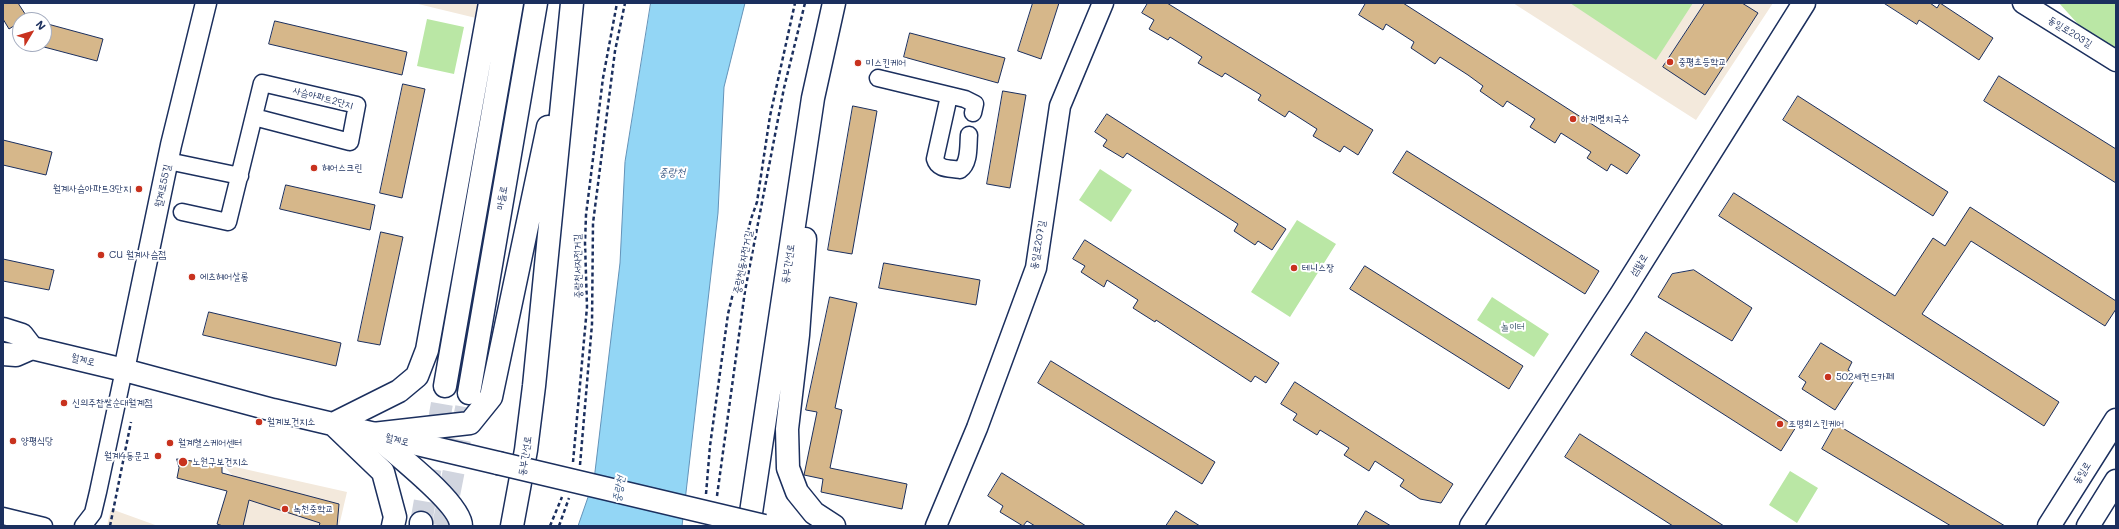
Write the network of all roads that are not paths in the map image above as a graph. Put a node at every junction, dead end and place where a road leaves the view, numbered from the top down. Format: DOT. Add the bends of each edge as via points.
graph roads {
  1 [pos="206,3"];
  2 [pos="490,3"];
  3 [pos="512,3"];
  4 [pos="536,3"];
  5 [pos="572,3"];
  6 [pos="834,3"];
  7 [pos="1103,3"];
  8 [pos="1804,3"];
  9 [pos="2024,3"];
  10 [pos="569,30"];
  11 [pos="2116,61"];
  12 [pos="878,78"];
  13 [pos="949,96"];
  14 [pos="813,98"];
  15 [pos="973,113"];
  16 [pos="254,117"];
  17 [pos="969,135"];
  18 [pos="168,161"];
  19 [pos="240,176"];
  20 [pos="182,212"];
  21 [pos="553,212"];
  22 [pos="3,328"];
  23 [pos="32,348"];
  24 [pos="3,354"];
  25 [pos="124,370"];
  26 [pos="445,386"];
  27 [pos="469,392"];
  28 [pos="2116,420"];
  29 [pos="333,424"];
  30 [pos="373,434"];
  31 [pos="2116,481"];
  32 [pos="3,516"];
  33 [pos="44,526"];
  34 [pos="83,526"];
  35 [pos="393,526"];
  36 [pos="461,526"];
  37 [pos="497,526"];
  38 [pos="512,526"];
  39 [pos="749,526"];
  40 [pos="764,526"];
  41 [pos="834,526"];
  42 [pos="936,526"];
  43 [pos="1471,526"];
  44 [pos="2049,526"];
  45 [pos="2088,526"];
  1 -- 18 [label="street, 월계로55길"];
  2 -- 29 [label="main road" via="427,350 417,376 398,391"];
  3 -- 26 [label="main road"];
  4 -- 27 [label="main road, 마들로"];
  5 -- 10 [label="main road, 동부간선로"];
  6 -- 14 [label="main road, 동부간선로"];
  7 -- 42 [label="street, 동일로207길" via="1060,106 1036,268 977,428"];
  8 -- 43 [label="main road, 섬밭로" via="1622,293"];
  9 -- 11 [label="street, 동일로203길"];
  10 -- 21 [label="main road, 동부간선로"];
  10 -- 30 [label="main road" via="491,397 470,423"];
  12 -- 13 [label="street"];
  13 -- 15 [label="street" via="974,102"];
  13 -- 17 [label="street" via="936,164 960,170 963,168 966,164"];
  14 -- 39 [label="main road, 동부간선로"];
  14 -- 41 [label="main road" via="814,160 787,429 788,468 797,492 814,513"];
  16 -- 16 [label="street, 사슴아파트2단지" via="262,83 357,105 350,142"];
  16 -- 19 [label="street, 사슴아파트2단지"];
  18 -- 19 [label="street"];
  18 -- 25 [label="street, 월계로55길"];
  19 -- 20 [label="street, 사슴아파트2단지" via="228,222"];
  21 -- 37 [label="main road" via="540,249 517,429"];
  21 -- 38 [label="main road, 동부간선로" via="529,426"];
  22 -- 23 [label="main road" via="22,335"];
  23 -- 24 [label="main road" via="16,355"];
  23 -- 25 [label="main road, 월계로"];
  25 -- 29 [label="main road, 월계로"];
  25 -- 34 [label="street" via="95,506"];
  28 -- 44 [label="main road, 동일로"];
  29 -- 30 [label="main road, 월계로"];
  29 -- 35 [label="main road" via="383,472 395,517"];
  30 -- 36 [label="main road" via="434,487 458,515"];
  30 -- 40 [label="main road, 월계로, bridge"];
  31 -- 45 [label="main road"];
  32 -- 33 [label="street"];
}
